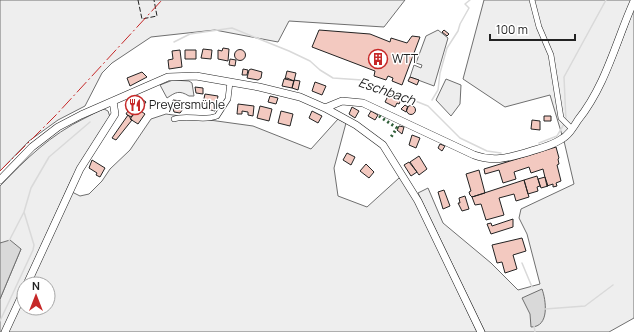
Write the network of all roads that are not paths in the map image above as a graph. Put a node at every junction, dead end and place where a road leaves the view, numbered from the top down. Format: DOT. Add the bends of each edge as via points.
graph roads {
  1 [pos="532,0"];
  2 [pos="634,1"];
  3 [pos="230,82"];
  4 [pos="113,101"];
  5 [pos="325,108"];
  6 [pos="174,119"];
  7 [pos="570,127"];
  8 [pos="0,180"];
  9 [pos="31,276"];
  10 [pos="16,308"];
  11 [pos="5,332"];
  12 [pos="481,332"];
  1 -- 7 [label="street" via="539,27 551,55 561,118"];
  2 -- 7 [label="main road" via="601,82 587,108"];
  3 -- 4 [label="main road" via="196,76 175,76 164,78"];
  3 -- 5 [label="main road" via="286,93"];
  3 -- 6 [label="street" via="228,99 217,116 206,119 189,116"];
  4 -- 8 [label="main road" via="77,117 49,134"];
  4 -- 9 [label="main road" via="115,114 80,169"];
  5 -- 7 [label="main road" via="342,101 363,103 474,155 499,160 555,143 564,137"];
  5 -- 12 [label="main road" via="365,130 383,145 418,201"];
  10 -- 11 [label="main road"];
}
